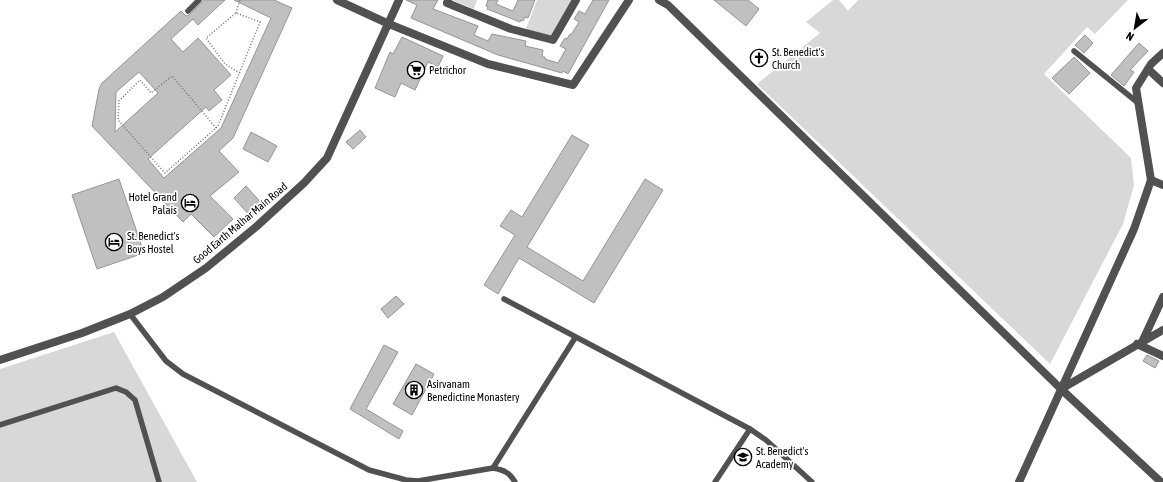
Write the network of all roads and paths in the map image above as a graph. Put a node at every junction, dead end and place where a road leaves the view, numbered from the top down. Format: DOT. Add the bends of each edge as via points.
graph roads {
  1 [pos="199,0"];
  2 [pos="240,0"];
  3 [pos="337,0"];
  4 [pos="399,0"];
  5 [pos="448,0"];
  6 [pos="576,0"];
  7 [pos="630,0"];
  8 [pos="659,0"];
  9 [pos="188,11"];
  10 [pos="236,13"];
  11 [pos="388,24"];
  12 [pos="1074,51"];
  13 [pos="1163,53"];
  14 [pos="1148,69"];
  15 [pos="240,73"];
  16 [pos="1163,83"];
  17 [pos="1137,102"];
  18 [pos="216,128"];
  19 [pos="1151,180"];
  20 [pos="1163,185"];
  21 [pos="1163,297"];
  22 [pos="504,299"];
  23 [pos="130,314"];
  24 [pos="1163,330"];
  25 [pos="575,338"];
  26 [pos="1140,342"];
  27 [pos="1163,356"];
  28 [pos="0,360"];
  29 [pos="1061,389"];
  30 [pos="0,425"];
  31 [pos="750,429"];
  32 [pos="493,468"];
  33 [pos="159,482"];
  34 [pos="515,482"];
  35 [pos="715,482"];
  36 [pos="812,482"];
  37 [pos="1020,482"];
  38 [pos="1161,482"];
  1 -- 9 [label="lane"];
  2 -- 10 [label="path"];
  3 -- 11 [label="street"];
  4 -- 11 [label="street, Good Earth Malhar Main Road"];
  5 -- 6 [label="street" via="447,3 506,27 552,40"];
  7 -- 11 [label="street" via="573,85 488,64"];
  8 -- 29 [label="street" via="674,10"];
  10 -- 15 [label="path" via="260,22"];
  10 -- 15 [label="path" via="206,38 225,64"];
  11 -- 23 [label="street, Good Earth Malhar Main Road" via="328,158 257,226 206,268 163,297"];
  12 -- 17 [label="lane"];
  13 -- 14 [label="street"];
  14 -- 16 [label="street"];
  14 -- 17 [label="street" via="1136,88"];
  15 -- 18 [label="path"];
  17 -- 19 [label="street"];
  18 -- 18 [label="path" via="172,76 151,93 140,80 119,101 118,120 165,173"];
  19 -- 20 [label="street"];
  19 -- 29 [label="street" via="1134,229"];
  21 -- 26 [label="street"];
  22 -- 25 [label="lane"];
  23 -- 28 [label="street, Good Earth Malhar Main Road"];
  23 -- 32 [label="lane" via="166,360 183,374 364,468 412,481"];
  24 -- 26 [label="street"];
  25 -- 31 [label="lane"];
  25 -- 32 [label="lane"];
  26 -- 27 [label="street"];
  26 -- 29 [label="street"];
  29 -- 37 [label="street"];
  29 -- 38 [label="street"];
  30 -- 33 [label="lane" via="116,388 121,389 136,400"];
  31 -- 35 [label="lane"];
  31 -- 36 [label="lane" via="766,440"];
  32 -- 34 [label="lane" via="509,473"];
}
